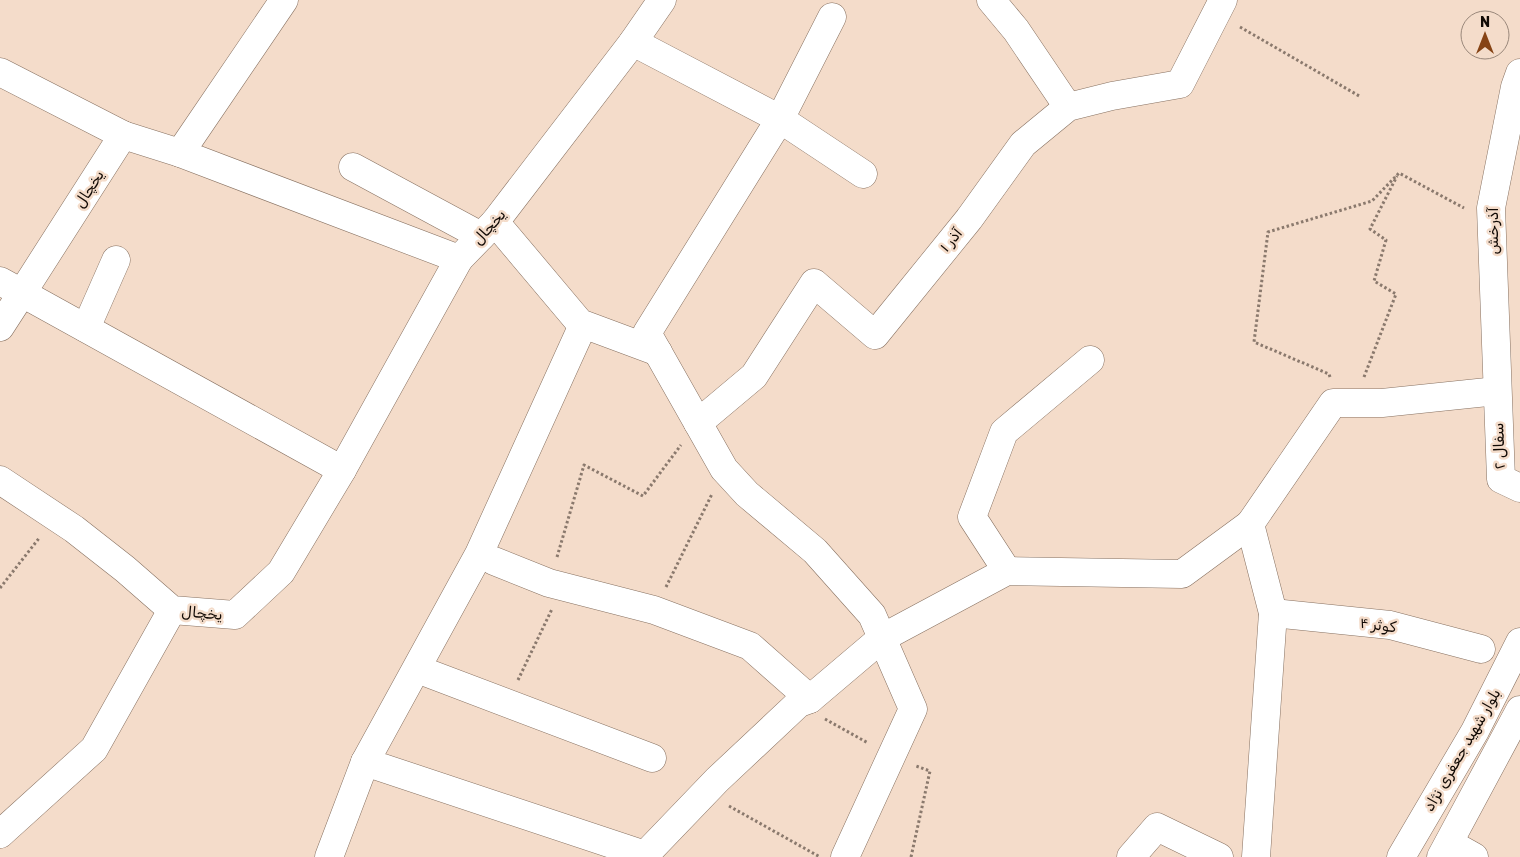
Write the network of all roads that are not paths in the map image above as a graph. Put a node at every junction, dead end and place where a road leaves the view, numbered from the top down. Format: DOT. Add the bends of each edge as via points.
graph roads {
  1 [pos="284,0"];
  2 [pos="662,0"];
  3 [pos="990,0"];
  4 [pos="1221,5"];
  5 [pos="832,17"];
  6 [pos="633,42"];
  7 [pos="0,72"];
  8 [pos="1518,83"];
  9 [pos="1068,107"];
  10 [pos="780,119"];
  11 [pos="123,135"];
  12 [pos="180,153"];
  13 [pos="353,167"];
  14 [pos="863,174"];
  15 [pos="488,229"];
  16 [pos="459,259"];
  17 [pos="116,260"];
  18 [pos="11,287"];
  19 [pos="583,325"];
  20 [pos="0,327"];
  21 [pos="86,328"];
  22 [pos="658,352"];
  23 [pos="1090,360"];
  24 [pos="1497,391"];
  25 [pos="698,423"];
  26 [pos="342,470"];
  27 [pos="0,480"];
  28 [pos="1520,488"];
  29 [pos="1250,524"];
  30 [pos="494,561"];
  31 [pos="1007,571"];
  32 [pos="172,610"];
  33 [pos="1273,613"];
  34 [pos="882,638"];
  35 [pos="1520,642"];
  36 [pos="1481,648"];
  37 [pos="417,669"];
  38 [pos="804,701"];
  39 [pos="1520,710"];
  40 [pos="652,758"];
  41 [pos="366,762"];
  42 [pos="0,834"];
  43 [pos="1445,850"];
  44 [pos="328,857"];
  45 [pos="845,857"];
  46 [pos="1131,857"];
  47 [pos="1219,857"];
  48 [pos="1256,857"];
  49 [pos="1401,857"];
  50 [pos="1474,857"];
  1 -- 12 [label="street"];
  2 -- 6 [label="street, یخچال"];
  3 -- 9 [label="street" via="1016,30"];
  4 -- 9 [label="street, آذر ۱" via="1180,84"];
  5 -- 10 [label="street"];
  6 -- 10 [label="street"];
  6 -- 15 [label="street, یخچال"];
  7 -- 11 [label="street"];
  8 -- 24 [label="street, آذرخش" via="1491,208"];
  9 -- 25 [label="street, آذر ۱" via="1023,144 969,219 876,335 814,282 754,376"];
  10 -- 14 [label="street"];
  10 -- 22 [label="street" via="647,333"];
  11 -- 12 [label="street"];
  11 -- 18 [label="street, یخچال"];
  12 -- 16 [label="street"];
  13 -- 15 [label="street"];
  15 -- 16 [label="street, یخچال"];
  15 -- 19 [label="street"];
  16 -- 26 [label="street, یخچال"];
  17 -- 21 [label="street"];
  18 -- 20 [label="street, یخچال"];
  18 -- 21 [label="street"];
  19 -- 22 [label="street"];
  19 -- 37 [label="street" via="479,554"];
  21 -- 26 [label="street"];
  22 -- 25 [label="street"];
  23 -- 31 [label="street" via="1004,432 972,517"];
  24 -- 28 [label="street, سفال ۲" via="1501,479"];
  24 -- 29 [label="street" via="1382,403 1343,403"];
  25 -- 34 [label="street" via="724,469 747,494 815,550 872,615"];
  26 -- 32 [label="street, یخچال" via="281,572 235,615"];
  27 -- 32 [label="street, یخچال" via="56,516"];
  29 -- 31 [label="street" via="1182,574"];
  29 -- 33 [label="street"];
  30 -- 38 [label="street" via="556,585 654,610 750,646"];
  31 -- 34 [label="street"];
  32 -- 42 [label="street" via="94,749"];
  33 -- 36 [label="street, کوثر ۴" via="1390,625"];
  33 -- 48 [label="street"];
  34 -- 38 [label="street"];
  34 -- 45 [label="street" via="913,709"];
  35 -- 49 [label="street, بلوار شهید جعفری نژاد" via="1475,731"];
  37 -- 40 [label="street"];
  37 -- 41 [label="street"];
  38 -- 41 [label="street" via="705,792 645,855"];
  39 -- 43 [label="street, بلوار شهید جعفری نژاد"];
  41 -- 44 [label="street"];
  43 -- 50 [label="street"];
  46 -- 47 [label="street" via="1157,827"];
}
